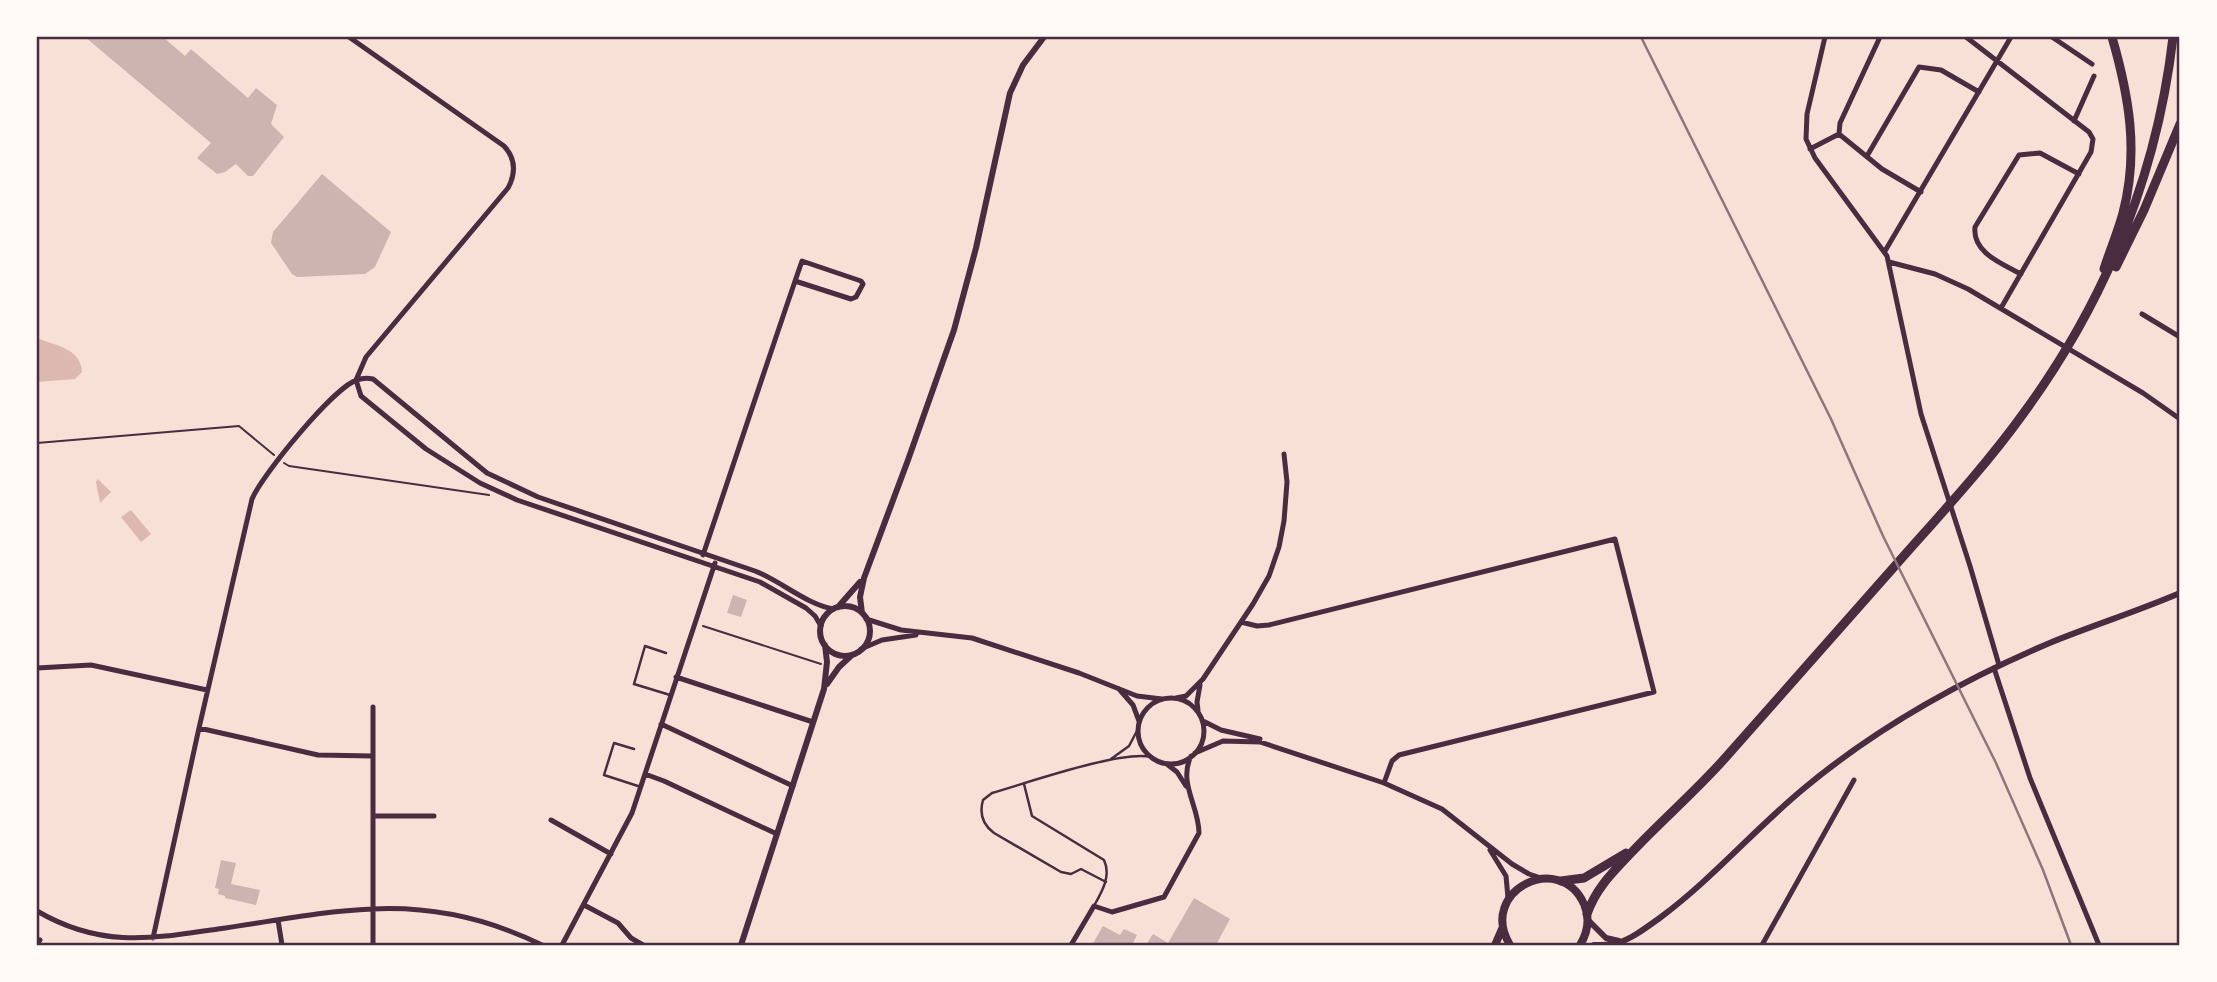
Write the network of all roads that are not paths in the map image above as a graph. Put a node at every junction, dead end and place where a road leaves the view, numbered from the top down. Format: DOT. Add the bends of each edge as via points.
graph roads {
  1 [pos="349,37"];
  2 [pos="1044,37"];
  3 [pos="1825,37"];
  4 [pos="1880,37"];
  5 [pos="1966,37"];
  6 [pos="2011,37"];
  7 [pos="2052,37"];
  8 [pos="2112,37"];
  9 [pos="2172,37"];
  10 [pos="1997,61"];
  11 [pos="2092,64"];
  12 [pos="2094,76"];
  13 [pos="1979,92"];
  14 [pos="2074,121"];
  15 [pos="2180,124"];
  16 [pos="1839,134"];
  17 [pos="1810,149"];
  18 [pos="1867,156"];
  19 [pos="2079,174"];
  20 [pos="1921,192"];
  21 [pos="1885,251"];
  22 [pos="1889,262"];
  23 [pos="2021,274"];
  24 [pos="795,281"];
  25 [pos="2096,294"];
  26 [pos="2001,308"];
  27 [pos="2142,314"];
  28 [pos="2180,337"];
  29 [pos="356,380"];
  30 [pos="2180,419"];
  31 [pos="1284,454"];
  32 [pos="704,554"];
  33 [pos="716,558"];
  34 [pos="701,562"];
  35 [pos="713,566"];
  36 [pos="863,578"];
  37 [pos="2180,593"];
  38 [pos="836,608"];
  39 [pos="864,616"];
  40 [pos="1241,622"];
  41 [pos="821,626"];
  42 [pos="926,633"];
  43 [pos="825,645"];
  44 [pos="861,649"];
  45 [pos="666,653"];
  46 [pos="853,654"];
  47 [pos="1997,667"];
  48 [pos="37,668"];
  49 [pos="676,677"];
  50 [pos="1203,679"];
  51 [pos="1114,686"];
  52 [pos="824,689"];
  53 [pos="207,690"];
  54 [pos="670,695"];
  55 [pos="1176,698"];
  56 [pos="1161,699"];
  57 [pos="373,707"];
  58 [pos="1201,717"];
  59 [pos="813,722"];
  60 [pos="1139,722"];
  61 [pos="661,724"];
  62 [pos="198,728"];
  63 [pos="1138,729"];
  64 [pos="1276,746"];
  65 [pos="634,749"];
  66 [pos="1193,755"];
  67 [pos="373,756"];
  68 [pos="1151,757"];
  69 [pos="1104,761"];
  70 [pos="1161,762"];
  71 [pos="645,774"];
  72 [pos="1854,780"];
  73 [pos="1384,783"];
  74 [pos="1024,784"];
  75 [pos="793,786"];
  76 [pos="640,787"];
  77 [pos="1189,792"];
  78 [pos="373,816"];
  79 [pos="434,816"];
  80 [pos="551,820"];
  81 [pos="777,834"];
  82 [pos="1646,837"];
  83 [pos="1481,840"];
  84 [pos="611,854"];
  85 [pos="1544,878"];
  86 [pos="1561,881"];
  87 [pos="1105,882"];
  88 [pos="1508,900"];
  89 [pos="584,905"];
  90 [pos="1094,906"];
  91 [pos="372,909"];
  92 [pos="37,911"];
  93 [pos="1587,917"];
  94 [pos="278,920"];
  95 [pos="1503,926"];
  96 [pos="153,938"];
  97 [pos="1625,940"];
  98 [pos="145,942"];
  99 [pos="282,945"];
  100 [pos="373,945"];
  101 [pos="542,945"];
  102 [pos="562,945"];
  103 [pos="643,945"];
  104 [pos="741,945"];
  105 [pos="1071,945"];
  106 [pos="1495,945"];
  107 [pos="1510,945"];
  108 [pos="1580,945"];
  109 [pos="1594,945"];
  110 [pos="1762,945"];
  111 [pos="2099,945"];
  1 -- 29 [label="street" via="504,146 514,168 508,188 366,357"];
  2 -- 36 [label="street" via="1010,93 954,330"];
  3 -- 17 [label="street" via="1806,120"];
  4 -- 16 [label="street"];
  5 -- 10 [label="street"];
  6 -- 10 [label="street"];
  7 -- 11 [label="street"];
  8 -- 25 [label="highway" via="2129,106 2132,158 2124,211"];
  9 -- 25 [label="highway" via="2147,169 2122,240"];
  10 -- 13 [label="street"];
  10 -- 14 [label="street"];
  12 -- 14 [label="street"];
  13 -- 18 [label="street" via="1941,69 1919,66"];
  13 -- 20 [label="street"];
  14 -- 19 [label="street" via="2093,139"];
  15 -- 25 [label="highway" via="2126,248"];
  16 -- 17 [label="street"];
  16 -- 18 [label="street"];
  17 -- 21 [label="street"];
  18 -- 20 [label="street"];
  19 -- 23 [label="street"];
  19 -- 23 [label="street" via="2043,153 2020,155 1982,216 1974,232 1983,252"];
  20 -- 21 [label="street"];
  21 -- 22 [label="street"];
  22 -- 26 [label="street" via="1935,274"];
  22 -- 47 [label="street" via="1920,414"];
  23 -- 26 [label="street"];
  24 -- 24 [label="street" via="850,299 863,284 802,261"];
  24 -- 32 [label="street"];
  25 -- 82 [label="highway" via="2040,389 1978,470 1704,782"];
  26 -- 30 [label="street"];
  27 -- 28 [label="street"];
  29 -- 32 [label="street" via="373,379 505,484"];
  29 -- 34 [label="street" via="361,396 426,449 480,483 517,500"];
  29 -- 53 [label="street" via="335,394 257,489"];
  31 -- 40 [label="street" via="1286,501 1279,547 1263,587"];
  32 -- 33 [label="street"];
  32 -- 34 [label="street"];
  33 -- 35 [label="street"];
  33 -- 38 [label="street" via="770,577 818,605"];
  34 -- 35 [label="street"];
  35 -- 41 [label="street" via="790,598 813,613"];
  35 -- 49 [label="street"];
  36 -- 38 [label="street"];
  36 -- 39 [label="street"];
  37 -- 47 [label="street"];
  38 -- 39 [label="street" via="852,607"];
  38 -- 41 [label="street"];
  39 -- 42 [label="street" via="894,629"];
  39 -- 44 [label="street" via="869,635"];
  40 -- 50 [label="street"];
  40 -- 73 [label="street" via="1269,625 1615,539 1654,692 1399,755"];
  41 -- 43 [label="street"];
  42 -- 44 [label="street"];
  42 -- 51 [label="street" via="972,638"];
  43 -- 46 [label="street" via="836,654"];
  43 -- 52 [label="street"];
  44 -- 46 [label="street"];
  45 -- 54 [label="lane" via="645,646 634,684"];
  46 -- 52 [label="street"];
  47 -- 97 [label="street" via="1925,704 1832,767 1780,809 1704,884"];
  47 -- 111 [label="street" via="2033,785"];
  48 -- 53 [label="street" via="87,664"];
  49 -- 54 [label="street"];
  49 -- 59 [label="street"];
  50 -- 55 [label="street" via="1186,696"];
  50 -- 58 [label="street" via="1197,702"];
  51 -- 56 [label="street" via="1136,696"];
  51 -- 60 [label="street" via="1131,702"];
  52 -- 59 [label="street"];
  53 -- 62 [label="street"];
  54 -- 61 [label="street"];
  55 -- 56 [label="street"];
  55 -- 58 [label="street" via="1190,704"];
  56 -- 60 [label="street" via="1149,706"];
  57 -- 67 [label="street"];
  58 -- 64 [label="street" via="1220,730"];
  58 -- 66 [label="street" via="1204,735"];
  59 -- 75 [label="street"];
  60 -- 63 [label="street"];
  61 -- 71 [label="street"];
  61 -- 75 [label="street"];
  62 -- 67 [label="street" via="322,756"];
  62 -- 96 [label="street"];
  63 -- 68 [label="street" via="1141,745"];
  63 -- 69 [label="lane" via="1129,746"];
  64 -- 66 [label="street" via="1223,741"];
  64 -- 73 [label="street"];
  65 -- 76 [label="lane" via="614,743 604,775"];
  66 -- 70 [label="street" via="1177,763"];
  66 -- 77 [label="street" via="1187,767"];
  67 -- 78 [label="street"];
  68 -- 69 [label="lane" via="1133,755"];
  68 -- 70 [label="street"];
  69 -- 74 [label="lane"];
  70 -- 77 [label="street" via="1177,772"];
  71 -- 76 [label="street"];
  71 -- 81 [label="street"];
  72 -- 110 [label="street"];
  73 -- 83 [label="street" via="1442,809"];
  74 -- 87 [label="lane" via="1032,816 1104,860"];
  74 -- 87 [label="lane" via="988,794 982,815 987,828 1061,872 1081,869"];
  75 -- 81 [label="street"];
  76 -- 84 [label="street" via="630,819"];
  77 -- 90 [label="street" via="1199,832 1164,897 1112,912"];
  78 -- 79 [label="street"];
  78 -- 91 [label="street"];
  80 -- 84 [label="street"];
  81 -- 104 [label="street"];
  82 -- 86 [label="highway" via="1589,876"];
  82 -- 93 [label="highway" via="1600,887"];
  83 -- 85 [label="street" via="1521,870"];
  83 -- 88 [label="street" via="1503,870"];
  84 -- 89 [label="street"];
  85 -- 86 [label="main road"];
  85 -- 88 [label="main road" via="1522,886"];
  86 -- 93 [label="main road" via="1578,894"];
  87 -- 90 [label="lane"];
  88 -- 95 [label="main road"];
  89 -- 102 [label="street"];
  89 -- 103 [label="street" via="618,923"];
  90 -- 105 [label="street"];
  91 -- 94 [label="street"];
  91 -- 100 [label="street"];
  91 -- 101 [label="street" via="455,915"];
  92 -- 98 [label="street" via="85,932"];
  93 -- 97 [label="street" via="1606,938"];
  93 -- 108 [label="main road"];
  94 -- 96 [label="street"];
  94 -- 99 [label="street"];
  95 -- 106 [label="main road"];
  95 -- 107 [label="main road"];
  96 -- 98 [label="street"];
  97 -- 109 [label="street"];
}
